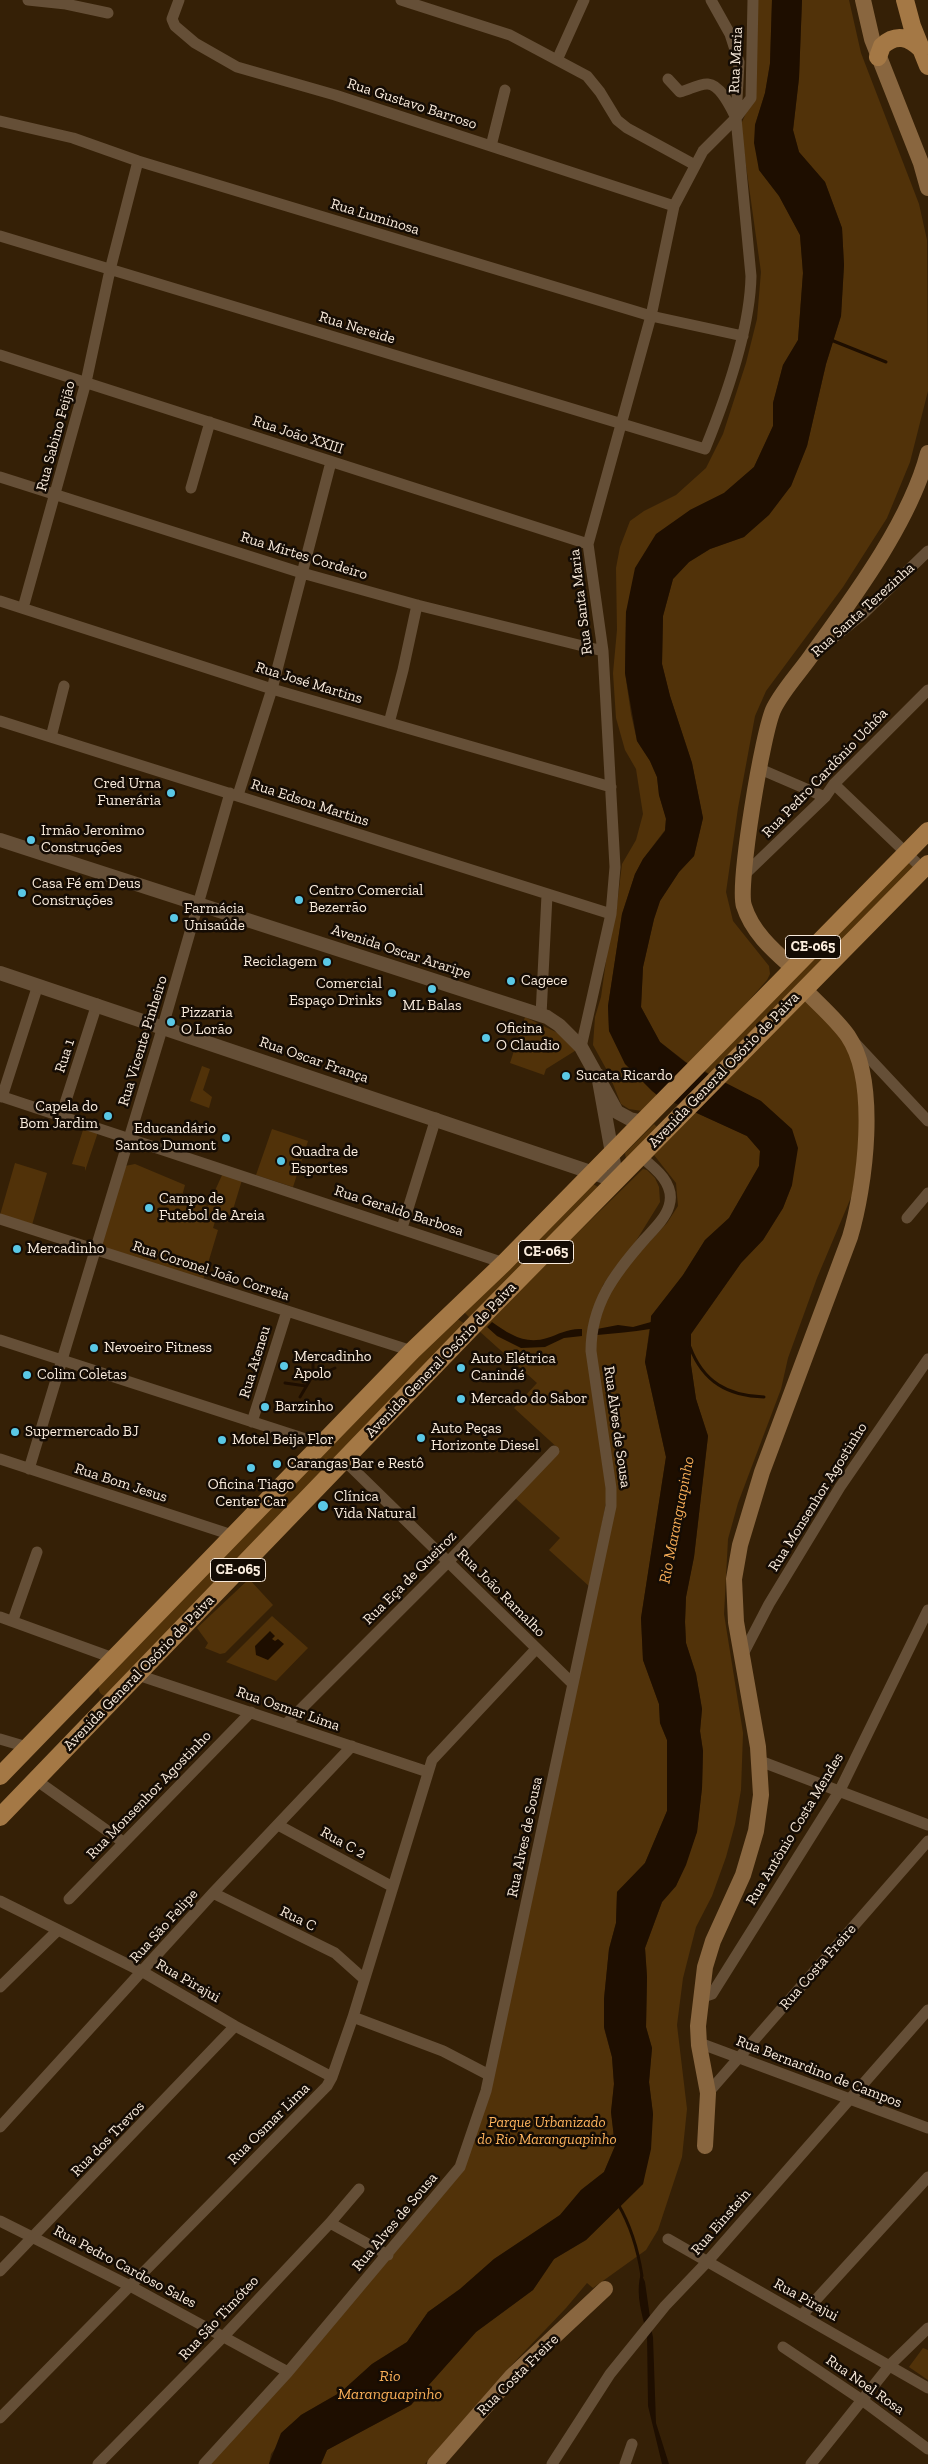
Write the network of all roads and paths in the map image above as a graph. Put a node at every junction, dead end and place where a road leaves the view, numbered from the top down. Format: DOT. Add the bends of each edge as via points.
graph roads {
  1 [pos="28,0"];
  2 [pos="179,0"];
  3 [pos="401,0"];
  4 [pos="584,0"];
  5 [pos="711,0"];
  6 [pos="753,0"];
  7 [pos="863,0"];
  8 [pos="905,0"];
  9 [pos="108,13"];
  10 [pos="921,49"];
  11 [pos="878,57"];
  12 [pos="557,60"];
  13 [pos="928,66"];
  14 [pos="668,80"];
  15 [pos="505,90"];
  16 [pos="736,118"];
  17 [pos="0,121"];
  18 [pos="490,146"];
  19 [pos="138,161"];
  20 [pos="695,165"];
  21 [pos="928,188"];
  22 [pos="674,206"];
  23 [pos="0,236"];
  24 [pos="110,270"];
  25 [pos="651,316"];
  26 [pos="743,336"];
  27 [pos="0,355"];
  28 [pos="86,382"];
  29 [pos="210,422"];
  30 [pos="622,422"];
  31 [pos="928,453"];
  32 [pos="331,462"];
  33 [pos="0,477"];
  34 [pos="191,488"];
  35 [pos="56,495"];
  36 [pos="588,544"];
  37 [pos="928,551"];
  38 [pos="302,573"];
  39 [pos="0,601"];
  40 [pos="417,605"];
  41 [pos="23,608"];
  42 [pos="603,651"];
  43 [pos="812,655"];
  44 [pos="64,686"];
  45 [pos="272,689"];
  46 [pos="928,690"];
  47 [pos="0,721"];
  48 [pos="389,723"];
  49 [pos="51,737"];
  50 [pos="760,770"];
  51 [pos="834,784"];
  52 [pos="611,787"];
  53 [pos="234,794"];
  54 [pos="825,797"];
  55 [pos="928,831"];
  56 [pos="0,840"];
  57 [pos="906,854"];
  58 [pos="925,867"];
  59 [pos="743,876"];
  60 [pos="547,895"];
  61 [pos="198,904"];
  62 [pos="611,914"];
  63 [pos="793,968"];
  64 [pos="0,973"];
  65 [pos="38,985"];
  66 [pos="804,989"];
  67 [pos="97,1004"];
  68 [pos="541,1015"];
  69 [pos="163,1026"];
  70 [pos="848,1037"];
  71 [pos="581,1047"];
  72 [pos="598,1075"];
  73 [pos="1,1096"];
  74 [pos="62,1116"];
  75 [pos="436,1118"];
  76 [pos="646,1119"];
  77 [pos="928,1121"];
  78 [pos="129,1139"];
  79 [pos="612,1153"];
  80 [pos="640,1156"];
  81 [pos="591,1173"];
  82 [pos="617,1181"];
  83 [pos="928,1193"];
  84 [pos="907,1218"];
  85 [pos="0,1219"];
  86 [pos="402,1228"];
  87 [pos="96,1249"];
  88 [pos="504,1262"];
  89 [pos="287,1311"];
  90 [pos="454,1311"];
  91 [pos="471,1328"];
  92 [pos="0,1340"];
  93 [pos="412,1351"];
  94 [pos="928,1359"];
  95 [pos="62,1360"];
  96 [pos="252,1422"];
  97 [pos="321,1444"];
  98 [pos="554,1451"];
  99 [pos="0,1459"];
  100 [pos="344,1460"];
  101 [pos="29,1469"];
  102 [pos="232,1535"];
  103 [pos="37,1552"];
  104 [pos="448,1562"];
  105 [pos="928,1610"];
  106 [pos="4,1620"];
  107 [pos="536,1649"];
  108 [pos="742,1656"];
  109 [pos="113,1658"];
  110 [pos="138,1675"];
  111 [pos="95,1677"];
  112 [pos="573,1684"];
  113 [pos="116,1697"];
  114 [pos="251,1712"];
  115 [pos="286,1724"];
  116 [pos="45,1729"];
  117 [pos="0,1739"];
  118 [pos="70,1744"];
  119 [pos="352,1746"];
  120 [pos="27,1747"];
  121 [pos="760,1761"];
  122 [pos="428,1772"];
  123 [pos="0,1776"];
  124 [pos="36,1780"];
  125 [pos="840,1790"];
  126 [pos="0,1817"];
  127 [pos="278,1825"];
  128 [pos="928,1825"];
  129 [pos="928,1841"];
  130 [pos="123,1842"];
  131 [pos="393,1887"];
  132 [pos="213,1894"];
  133 [pos="69,1900"];
  134 [pos="0,1901"];
  135 [pos="57,1931"];
  136 [pos="143,1972"];
  137 [pos="364,1979"];
  138 [pos="0,1987"];
  139 [pos="700,1998"];
  140 [pos="928,2010"];
  141 [pos="353,2017"];
  142 [pos="235,2026"];
  143 [pos="698,2045"];
  144 [pos="739,2058"];
  145 [pos="489,2075"];
  146 [pos="332,2077"];
  147 [pos="708,2093"];
  148 [pos="848,2099"];
  149 [pos="0,2127"];
  150 [pos="928,2128"];
  151 [pos="705,2146"];
  152 [pos="928,2177"];
  153 [pos="359,2189"];
  154 [pos="0,2220"];
  155 [pos="330,2224"];
  156 [pos="34,2236"];
  157 [pos="668,2239"];
  158 [pos="388,2255"];
  159 [pos="707,2262"];
  160 [pos="0,2271"];
  161 [pos="130,2286"];
  162 [pos="605,2289"];
  163 [pos="802,2315"];
  164 [pos="928,2328"];
  165 [pos="224,2336"];
  166 [pos="783,2347"];
  167 [pos="890,2365"];
  168 [pos="288,2372"];
  169 [pos="928,2388"];
  170 [pos="862,2400"];
  171 [pos="0,2418"];
  172 [pos="632,2444"];
  173 [pos="928,2449"];
  174 [pos="98,2464"];
  175 [pos="204,2464"];
  176 [pos="435,2464"];
  177 [pos="552,2464"];
  178 [pos="625,2464"];
  179 [pos="811,2464"];
  1 -- 9 [label="street"];
  2 -- 18 [label="street, Rua Gustavo Barroso" via="172,20 175,26 195,43 237,67 284,79"];
  3 -- 12 [label="street" via="510,36"];
  4 -- 12 [label="street"];
  5 -- 16 [label="street" via="730,34 739,62"];
  6 -- 16 [label="street, Rua Maria" via="751,98"];
  7 -- 11 [label="main road" via="867,26"];
  8 -- 10 [label="main road"];
  10 -- 11 [label="main road" via="912,40 895,38 882,46"];
  10 -- 13 [label="main road"];
  11 -- 21 [label="main road"];
  12 -- 20 [label="street" via="593,81 611,112 627,128"];
  14 -- 16 [label="street, Rua Maria" via="680,92 705,84 714,86"];
  15 -- 18 [label="street"];
  16 -- 20 [label="street, Rua Maria" via="703,151"];
  16 -- 26 [label="street" via="751,276"];
  17 -- 19 [label="street, Rua Luminosa" via="73,138"];
  18 -- 22 [label="street, Rua Gustavo Barroso"];
  19 -- 24 [label="street, Rua Sabino Feijão"];
  19 -- 25 [label="street, Rua Luminosa"];
  20 -- 22 [label="street, Rua Santa Maria"];
  22 -- 25 [label="street, Rua Santa Maria"];
  23 -- 24 [label="street, Rua Nereide"];
  24 -- 28 [label="street, Rua Sabino Feijão"];
  24 -- 30 [label="street, Rua Nereide"];
  25 -- 26 [label="street, Rua Luminosa"];
  25 -- 30 [label="street, Rua Santa Maria"];
  26 -- 30 [label="street, Rua Nereide" via="705,449"];
  27 -- 28 [label="street, Rua João XXIII"];
  28 -- 29 [label="street, Rua João XXIII"];
  28 -- 35 [label="street, Rua Sabino Feijão"];
  29 -- 32 [label="street, Rua João XXIII"];
  29 -- 34 [label="street"];
  30 -- 36 [label="street, Rua Santa Maria"];
  31 -- 43 [label="main road" via="902,518"];
  32 -- 36 [label="street, Rua João XXIII"];
  32 -- 38 [label="street, Rua Vicente Pinheiro"];
  33 -- 35 [label="street, Rua Mirtes Cordeiro"];
  35 -- 38 [label="street, Rua Mirtes Cordeiro"];
  35 -- 41 [label="street, Rua Sabino Feijão"];
  36 -- 42 [label="street, Rua Santa Maria"];
  37 -- 43 [label="street, Rua Santa Terezinha" via="863,614"];
  38 -- 40 [label="street, Rua Mirtes Cordeiro"];
  38 -- 45 [label="street, Rua Vicente Pinheiro"];
  39 -- 41 [label="street, Rua José Martins"];
  40 -- 42 [label="street, Rua Mirtes Cordeiro"];
  40 -- 48 [label="street"];
  41 -- 45 [label="street, Rua José Martins"];
  42 -- 52 [label="street, Rua Santa Maria"];
  43 -- 50 [label="main road, Rua Santa Terezinha" via="773,709 765,734"];
  44 -- 49 [label="street"];
  45 -- 48 [label="street, Rua José Martins"];
  45 -- 53 [label="street, Rua Vicente Pinheiro"];
  46 -- 51 [label="street, Rua Pedro Cardônio Uchôa"];
  47 -- 49 [label="street, Rua Edson Martins"];
  48 -- 52 [label="street, Rua José Martins"];
  49 -- 53 [label="street, Rua Edson Martins"];
  50 -- 54 [label="street"];
  50 -- 59 [label="main road, Rua Santa Terezinha"];
  51 -- 54 [label="street, Rua Pedro Cardônio Uchôa"];
  51 -- 57 [label="street"];
  52 -- 62 [label="street, Rua Santa Maria" via="615,840"];
  53 -- 60 [label="street, Rua Edson Martins"];
  53 -- 61 [label="street, Rua Vicente Pinheiro"];
  54 -- 59 [label="street, Rua Pedro Cardônio Uchôa"];
  55 -- 57 [label="main road, Avenida General Osório de Paiva / CE-065"];
  56 -- 61 [label="street, Avenida Oscar Araripe"];
  57 -- 58 [label="street"];
  57 -- 63 [label="main road, Avenida General Osório de Paiva / CE-065"];
  58 -- 66 [label="main road, Avenida General Osório de Paiva / CE-065"];
  59 -- 63 [label="main road, Rua Santa Terezinha" via="741,894 749,921 766,943"];
  60 -- 62 [label="street, Rua Edson Martins"];
  60 -- 68 [label="street"];
  61 -- 68 [label="street, Avenida Oscar Araripe"];
  61 -- 69 [label="street, Rua Vicente Pinheiro"];
  62 -- 71 [label="street, Rua Santa Maria"];
  63 -- 76 [label="main road, Avenida General Osório de Paiva / CE-065"];
  64 -- 65 [label="street, Rua Oscar França"];
  65 -- 67 [label="street, Rua Oscar França"];
  65 -- 73 [label="street"];
  66 -- 70 [label="main road"];
  66 -- 80 [label="main road, Avenida General Osório de Paiva / CE-065"];
  67 -- 69 [label="street, Rua Oscar França"];
  67 -- 74 [label="street, Rua 1"];
  68 -- 71 [label="street, Avenida Oscar Araripe" via="559,1025"];
  69 -- 75 [label="street, Rua Oscar França"];
  69 -- 78 [label="street, Rua Vicente Pinheiro"];
  70 -- 77 [label="street"];
  70 -- 108 [label="main road" via="860,1066 865,1093 866,1159 859,1206 841,1264 762,1472 740,1545 734,1579"];
  71 -- 72 [label="street, Avenida Oscar Araripe"];
  72 -- 76 [label="street, Avenida Oscar Araripe" via="617,1112 630,1120"];
  72 -- 79 [label="street, Avenida Oscar Araripe"];
  73 -- 74 [label="street, Rua Geraldo Barbosa"];
  74 -- 78 [label="street, Rua Geraldo Barbosa"];
  75 -- 81 [label="street, Rua Oscar França"];
  75 -- 86 [label="street"];
  76 -- 79 [label="main road, Avenida General Osório de Paiva / CE-065"];
  78 -- 86 [label="street, Rua Geraldo Barbosa"];
  78 -- 87 [label="street, Rua Vicente Pinheiro"];
  79 -- 81 [label="main road, Avenida General Osório de Paiva / CE-065"];
  79 -- 82 [label="street, Avenida Oscar Araripe"];
  80 -- 82 [label="main road, Avenida General Osório de Paiva / CE-065"];
  80 -- 112 [label="street, Rua Alves de Sousa" via="663,1176 669,1192 669,1206 612,1278 595,1323 591,1351 611,1506"];
  81 -- 82 [label="street, Rua Oscar França"];
  81 -- 88 [label="main road, Avenida General Osório de Paiva / CE-065"];
  82 -- 91 [label="main road, Avenida General Osório de Paiva / CE-065"];
  83 -- 84 [label="street"];
  85 -- 87 [label="street, Rua Coronel João Correia"];
  86 -- 88 [label="street, Rua Geraldo Barbosa"];
  87 -- 89 [label="street, Rua Coronel João Correia"];
  87 -- 95 [label="street, Rua Vicente Pinheiro"];
  88 -- 90 [label="main road, Avenida General Osório de Paiva / CE-065"];
  89 -- 93 [label="street, Rua Coronel João Correia"];
  89 -- 96 [label="street, Rua Ateneu"];
  90 -- 91 [label="main road" via="466,1317"];
  90 -- 93 [label="main road, Avenida General Osório de Paiva / CE-065"];
  91 -- 100 [label="main road, Avenida General Osório de Paiva / CE-065"];
  92 -- 95 [label="street"];
  93 -- 97 [label="main road, Avenida General Osório de Paiva / CE-065"];
  94 -- 108 [label="street, Rua Monsenhor Agostinho" via="840,1487 769,1604"];
  95 -- 96 [label="street"];
  95 -- 101 [label="street, Rua Vicente Pinheiro"];
  96 -- 97 [label="street"];
  97 -- 102 [label="main road, Avenida General Osório de Paiva / CE-065"];
  98 -- 104 [label="street, Rua Eça de Queiroz"];
  99 -- 101 [label="street, Rua Bom Jesus"];
  100 -- 104 [label="street, Rua João Ramalho"];
  100 -- 110 [label="main road, Avenida General Osório de Paiva / CE-065"];
  101 -- 102 [label="street, Rua Bom Jesus"];
  102 -- 109 [label="main road, Avenida General Osório de Paiva / CE-065"];
  103 -- 106 [label="street"];
  104 -- 107 [label="street, Rua João Ramalho"];
  104 -- 115 [label="street, Rua Eça de Queiroz"];
  105 -- 125 [label="street, Rua Antônio Costa Mendes"];
  106 -- 109 [label="street"];
  107 -- 112 [label="street, Rua João Ramalho"];
  107 -- 122 [label="street, Rua Osmar Lima" via="432,1760"];
  108 -- 121 [label="main road"];
  109 -- 111 [label="main road, Avenida General Osório de Paiva / CE-065"];
  110 -- 113 [label="main road, Avenida General Osório de Paiva / CE-065"];
  110 -- 114 [label="street, Rua Osmar Lima"];
  111 -- 113 [label="main road" via="97,1696 104,1701"];
  111 -- 116 [label="main road, Avenida General Osório de Paiva / CE-065"];
  112 -- 145 [label="street, Rua Alves de Sousa"];
  113 -- 118 [label="main road, Avenida General Osório de Paiva / CE-065"];
  114 -- 115 [label="street, Rua Osmar Lima"];
  114 -- 130 [label="street, Rua Monsenhor Agostinho"];
  115 -- 119 [label="street, Rua Osmar Lima"];
  116 -- 118 [label="main road" via="63,1728 69,1734"];
  116 -- 120 [label="main road, Avenida General Osório de Paiva / CE-065"];
  117 -- 120 [label="street"];
  118 -- 124 [label="main road, Avenida General Osório de Paiva / CE-065"];
  119 -- 122 [label="street, Rua Osmar Lima"];
  119 -- 127 [label="street, Rua São Felipe"];
  120 -- 123 [label="main road, Avenida General Osório de Paiva / CE-065"];
  121 -- 125 [label="street"];
  121 -- 139 [label="main road" via="761,1795 756,1831 732,1904 713,1941"];
  122 -- 131 [label="street, Rua Osmar Lima"];
  124 -- 126 [label="main road, Avenida General Osório de Paiva / CE-065"];
  124 -- 130 [label="street"];
  125 -- 128 [label="street"];
  125 -- 139 [label="street, Rua Antônio Costa Mendes" via="712,1994"];
  127 -- 131 [label="street, Rua C 2"];
  127 -- 132 [label="street, Rua São Felipe"];
  129 -- 144 [label="street, Rua Costa Freire"];
  130 -- 133 [label="street, Rua Monsenhor Agostinho"];
  131 -- 137 [label="street, Rua Osmar Lima"];
  132 -- 136 [label="street, Rua São Felipe"];
  132 -- 137 [label="street, Rua C" via="335,1954"];
  134 -- 135 [label="street, Rua Pirajui"];
  135 -- 136 [label="street, Rua Pirajui"];
  135 -- 138 [label="street"];
  136 -- 142 [label="street, Rua Pirajui"];
  136 -- 149 [label="street, Rua São Felipe"];
  137 -- 141 [label="street, Rua Osmar Lima"];
  139 -- 143 [label="main road"];
  140 -- 148 [label="street, Rua Einstein"];
  141 -- 145 [label="street" via="443,2051"];
  141 -- 146 [label="street, Rua Osmar Lima"];
  142 -- 146 [label="street, Rua Pirajui"];
  142 -- 156 [label="street, Rua dos Trevos"];
  143 -- 144 [label="street, Rua Bernardino de Campos"];
  143 -- 147 [label="main road"];
  144 -- 147 [label="street, Rua Costa Freire"];
  144 -- 148 [label="street, Rua Bernardino de Campos"];
  145 -- 158 [label="street, Rua Alves de Sousa" via="460,2167"];
  146 -- 161 [label="street, Rua Osmar Lima" via="327,2086"];
  147 -- 151 [label="main road"];
  148 -- 150 [label="street, Rua Bernardino de Campos"];
  148 -- 159 [label="street, Rua Einstein"];
  152 -- 163 [label="street"];
  153 -- 155 [label="street, Rua São Timóteo"];
  154 -- 156 [label="street, Rua Pedro Cardoso Sales"];
  155 -- 158 [label="street"];
  155 -- 165 [label="street, Rua São Timóteo"];
  156 -- 160 [label="street, Rua dos Trevos"];
  156 -- 161 [label="street, Rua Pedro Cardoso Sales"];
  157 -- 159 [label="street, Rua Pirajui"];
  158 -- 168 [label="street, Rua Alves de Sousa"];
  159 -- 163 [label="street, Rua Pirajui"];
  159 -- 177 [label="street, Rua Einstein" via="610,2374"];
  161 -- 165 [label="street, Rua Pedro Cardoso Sales"];
  161 -- 171 [label="street, Rua Osmar Lima"];
  162 -- 176 [label="main road, Rua Costa Freire" via="512,2376"];
  163 -- 167 [label="street, Rua Pirajui"];
  164 -- 167 [label="street"];
  165 -- 168 [label="street, Rua Pedro Cardoso Sales"];
  165 -- 174 [label="street, Rua São Timóteo"];
  166 -- 170 [label="street, Rua Noel Rosa"];
  167 -- 169 [label="street, Rua Pirajui"];
  167 -- 170 [label="street"];
  168 -- 175 [label="street, Rua Alves de Sousa"];
  170 -- 173 [label="street, Rua Noel Rosa"];
  170 -- 179 [label="street"];
  172 -- 178 [label="street"];
}
